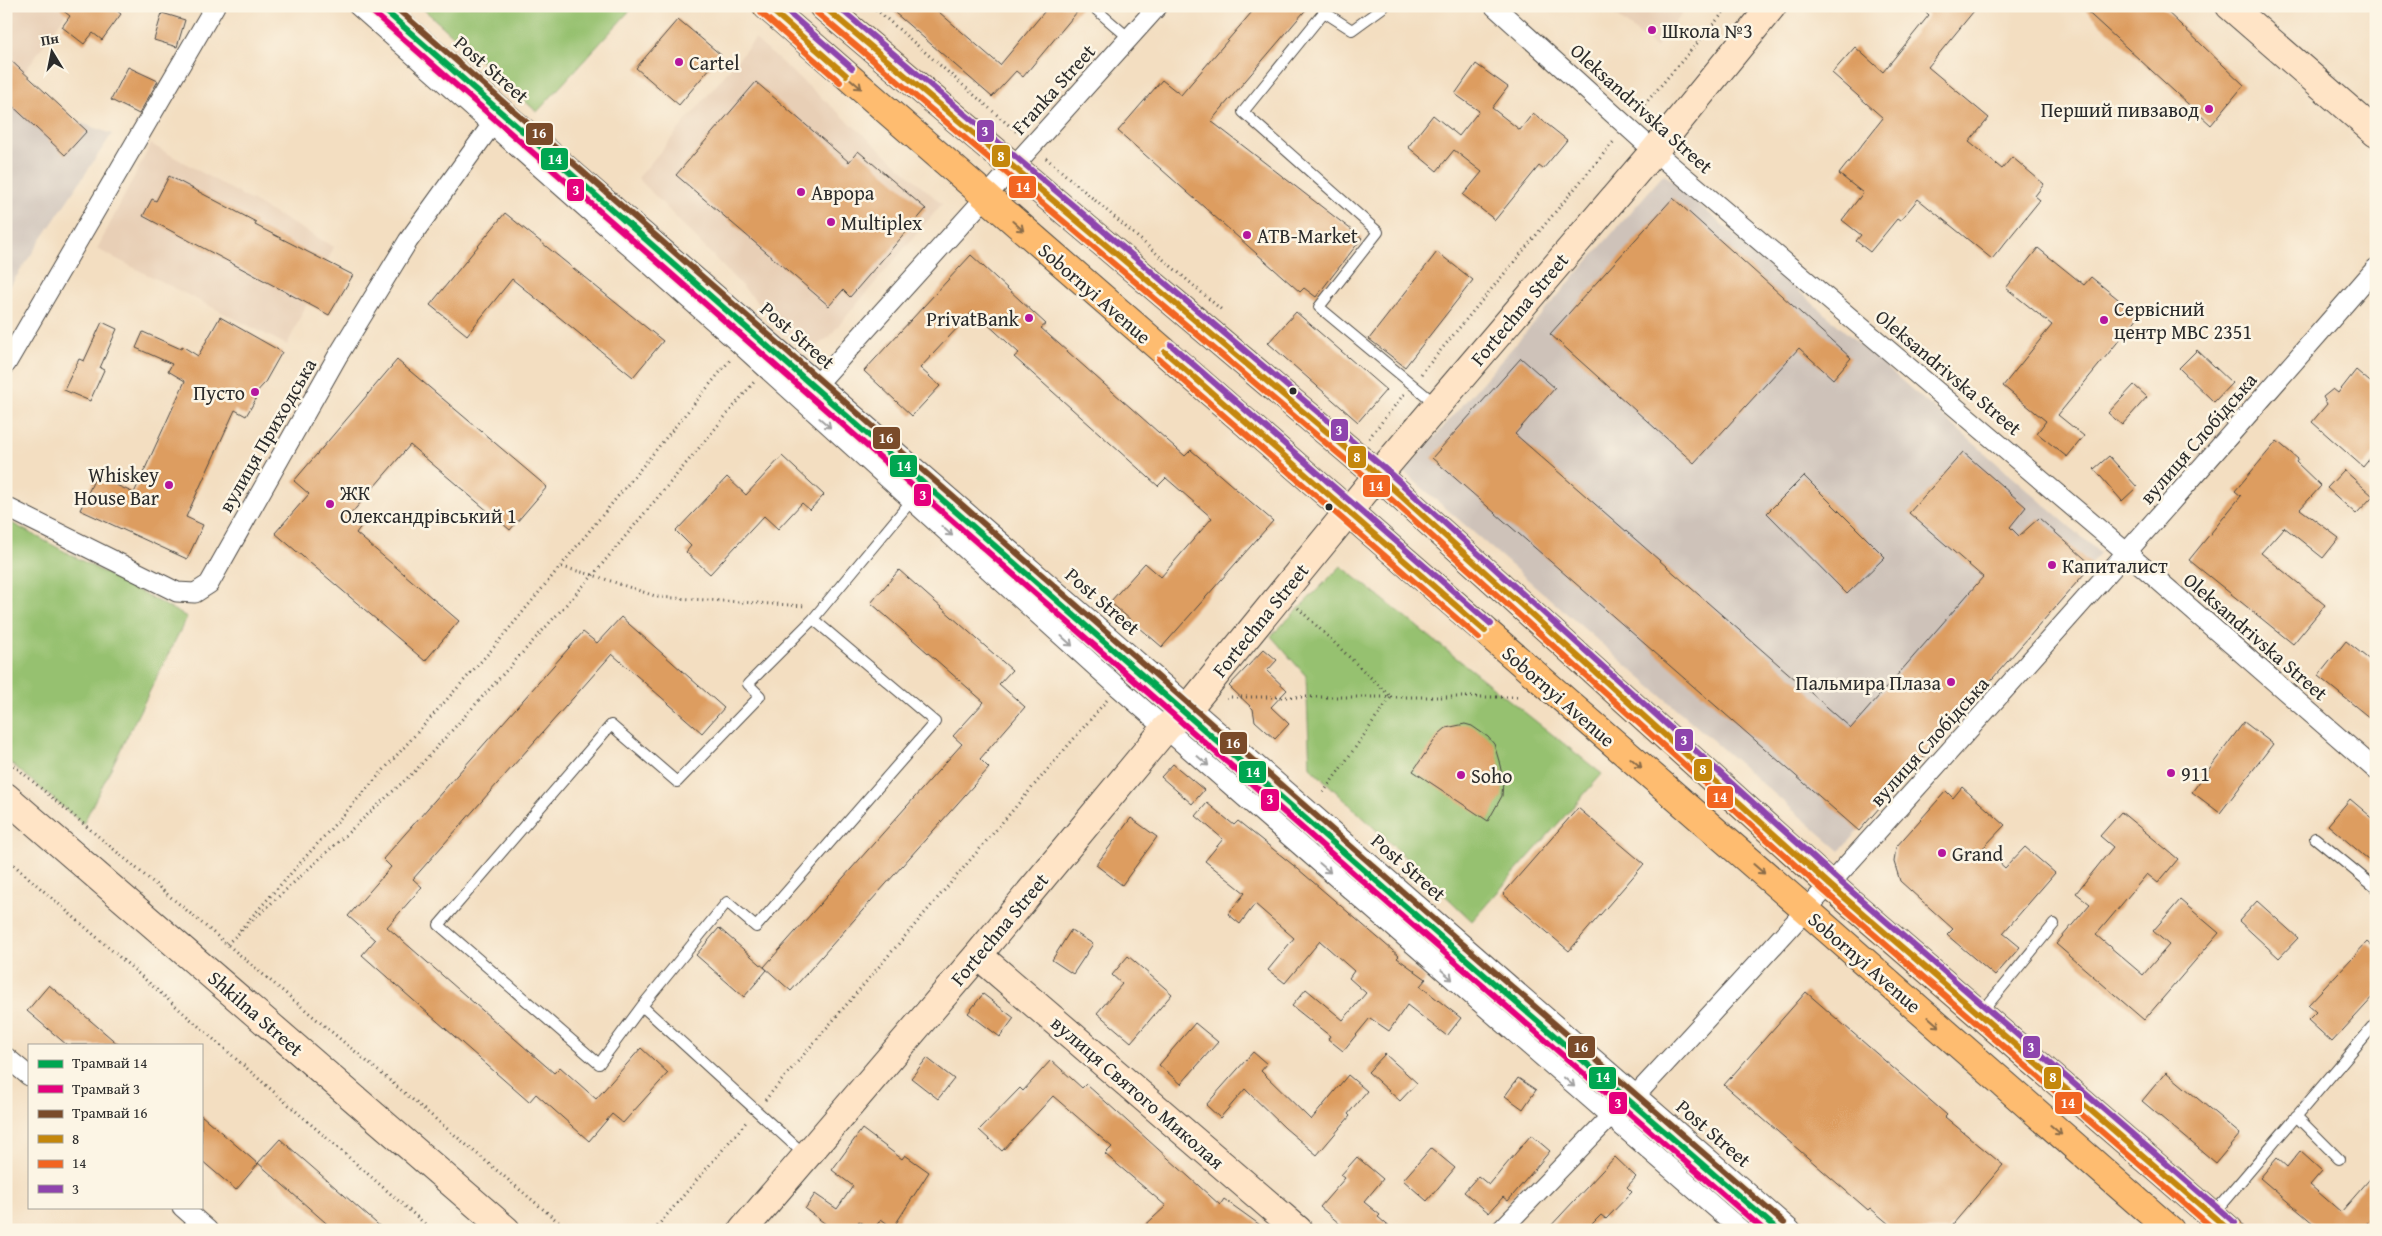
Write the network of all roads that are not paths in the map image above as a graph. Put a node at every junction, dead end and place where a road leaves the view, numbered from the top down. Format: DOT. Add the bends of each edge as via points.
graph roads {
  1 [pos="215,6"];
  2 [pos="358,6"];
  3 [pos="385,6"];
  4 [pos="766,6"];
  5 [pos="823,6"];
  6 [pos="1092,6"];
  7 [pos="1158,6"];
  8 [pos="1385,6"];
  9 [pos="1494,6"];
  10 [pos="1772,6"];
  11 [pos="2230,6"];
  12 [pos="1129,38"];
  13 [pos="493,123"];
  14 [pos="2376,133"];
  15 [pos="1654,151"];
  16 [pos="1014,167"];
  17 [pos="986,198"];
  18 [pos="2376,268"];
  19 [pos="6,364"];
  20 [pos="818,382"];
  21 [pos="801,402"];
  22 [pos="1437,405"];
  23 [pos="1378,475"];
  24 [pos="912,500"];
  25 [pos="6,507"];
  26 [pos="1349,512"];
  27 [pos="2127,553"];
  28 [pos="812,620"];
  29 [pos="1190,706"];
  30 [pos="1166,728"];
  31 [pos="2376,770"];
  32 [pos="6,797"];
  33 [pos="2315,838"];
  34 [pos="1830,885"];
  35 [pos="2376,888"];
  36 [pos="1808,911"];
  37 [pos="2054,924"];
  38 [pos="978,955"];
  39 [pos="642,1006"];
  40 [pos="1980,1014"];
  41 [pos="2376,1023"];
  42 [pos="6,1057"];
  43 [pos="28,1075"];
  44 [pos="1636,1095"];
  45 [pos="2296,1116"];
  46 [pos="1610,1117"];
  47 [pos="806,1156"];
  48 [pos="2339,1160"];
  49 [pos="183,1208"];
  50 [pos="2221,1222"];
  51 [pos="208,1230"];
  52 [pos="506,1230"];
  53 [pos="743,1230"];
  54 [pos="1298,1230"];
  55 [pos="1501,1230"];
  56 [pos="1741,1230"];
  57 [pos="1791,1230"];
  58 [pos="2170,1230"];
  1 -- 19 [label="street"];
  2 -- 13 [label="street"];
  3 -- 20 [label="street, Post Street"];
  4 -- 17 [label="main road, Sobornyi Avenue, one-way"];
  5 -- 16 [label="main road, Sobornyi Avenue"];
  6 -- 12 [label="lane"];
  7 -- 12 [label="street, Franka Street"];
  8 -- 22 [label="lane" via="1352,30 1324,12 1243,112 1378,232 1319,306"];
  9 -- 15 [label="street, Oleksandrivska Street"];
  10 -- 15 [label="main road, Fortechna Street"];
  11 -- 14 [label="main road"];
  12 -- 16 [label="street, Franka Street"];
  13 -- 21 [label="street"];
  13 -- 25 [label="street, вулиця Приходська" via="408,241 337,357 209,584 195,594 177,592"];
  15 -- 22 [label="main road, Fortechna Street"];
  15 -- 27 [label="street, Oleksandrivska Street"];
  16 -- 17 [label="street, Franka Street"];
  16 -- 23 [label="main road, Sobornyi Avenue"];
  17 -- 20 [label="street, Franka Street"];
  17 -- 26 [label="main road, Sobornyi Avenue, one-way"];
  18 -- 27 [label="street, вулиця Слобідська"];
  20 -- 21 [label="street, Franka Street"];
  20 -- 29 [label="street, Post Street"];
  21 -- 24 [label="street, one-way"];
  22 -- 23 [label="main road, Fortechna Street"];
  23 -- 26 [label="main road, Fortechna Street"];
  23 -- 34 [label="main road, Sobornyi Avenue"];
  24 -- 28 [label="lane"];
  24 -- 30 [label="street, one-way"];
  26 -- 29 [label="main road, Fortechna Street"];
  26 -- 36 [label="main road, Sobornyi Avenue, one-way"];
  27 -- 31 [label="street, Oleksandrivska Street"];
  27 -- 34 [label="street, вулиця Слобідська"];
  28 -- 39 [label="lane" via="935,722 756,927 727,902"];
  28 -- 39 [label="lane" via="748,684 760,696 677,782 612,725 439,925 598,1064"];
  29 -- 30 [label="main road, Fortechna Street"];
  29 -- 44 [label="street, Post Street"];
  30 -- 38 [label="main road, Fortechna Street"];
  30 -- 46 [label="street, one-way"];
  32 -- 52 [label="main road, Shkilna Street"];
  33 -- 35 [label="lane"];
  34 -- 36 [label="street, вулиця Слобідська"];
  34 -- 40 [label="main road, Sobornyi Avenue"];
  36 -- 44 [label="street, вулиця Слобідська"];
  36 -- 58 [label="main road, Sobornyi Avenue, one-way"];
  37 -- 40 [label="lane"];
  38 -- 47 [label="main road, Fortechna Street"];
  38 -- 54 [label="main road, вулиця Святого Миколая"];
  39 -- 47 [label="lane"];
  40 -- 50 [label="main road, Sobornyi Avenue"];
  41 -- 45 [label="lane"];
  42 -- 43 [label="street"];
  44 -- 46 [label="street, вулиця Слобідська"];
  44 -- 57 [label="street, Post Street"];
  45 -- 48 [label="lane"];
  45 -- 50 [label="lane"];
  46 -- 55 [label="street, вулиця Слобідська"];
  46 -- 56 [label="street"];
  47 -- 53 [label="main road, Fortechna Street"];
  49 -- 51 [label="street"];
}
